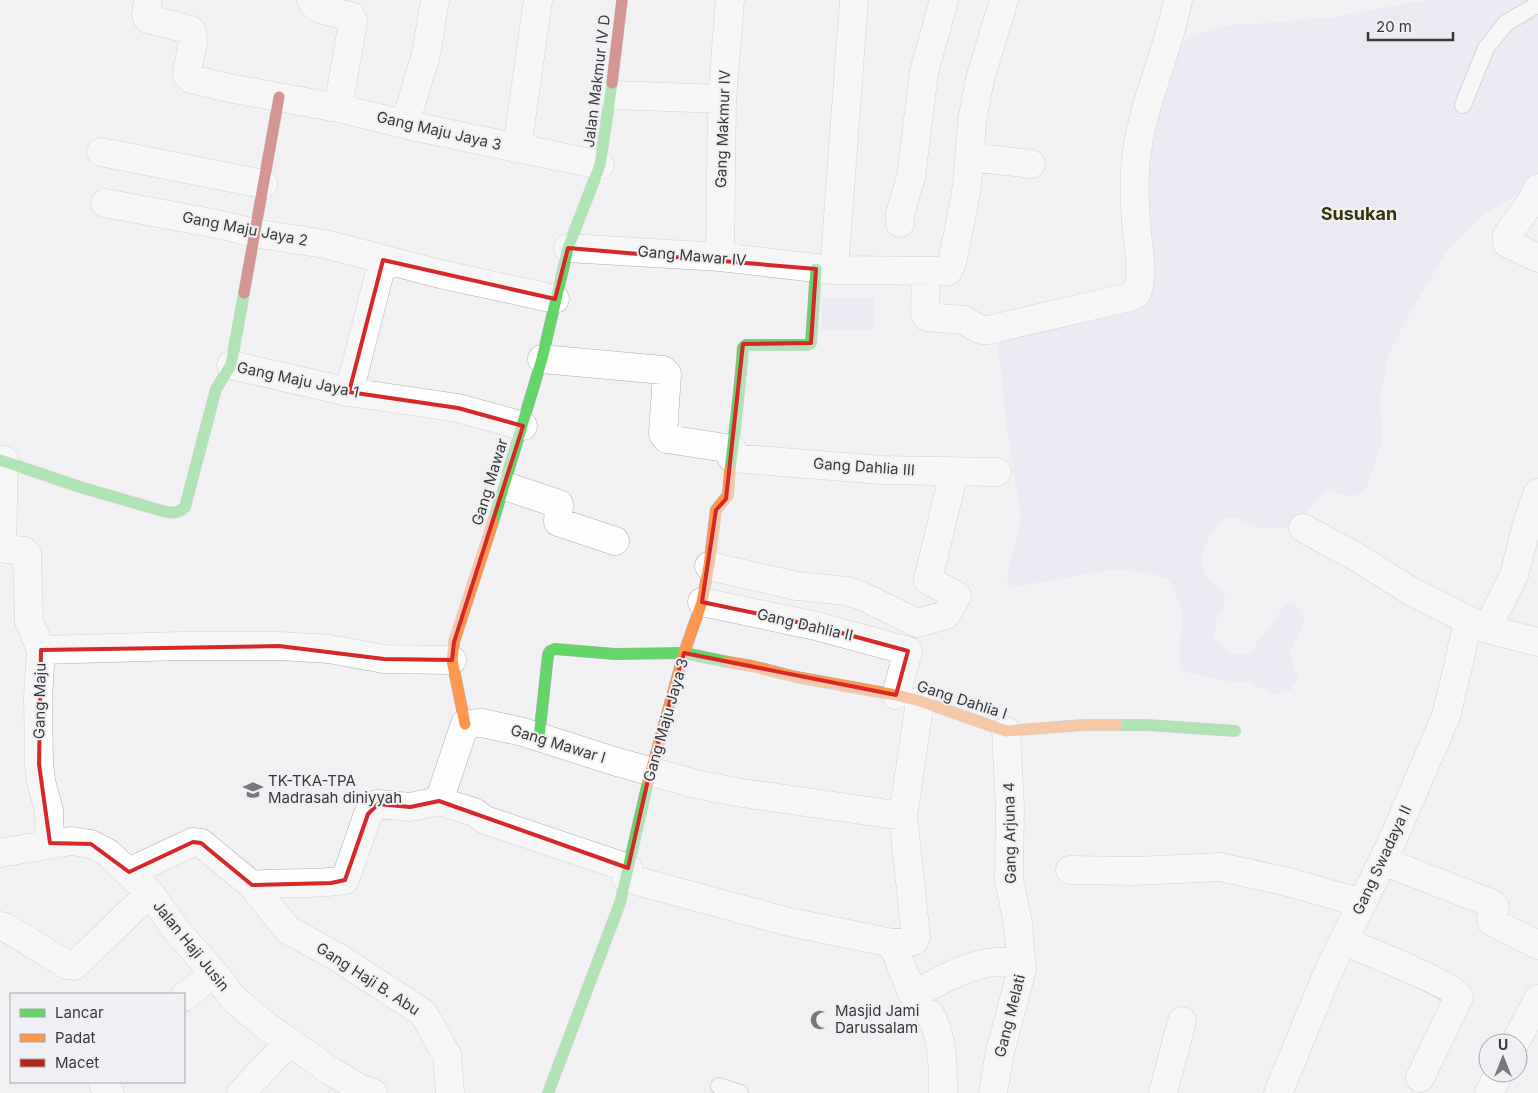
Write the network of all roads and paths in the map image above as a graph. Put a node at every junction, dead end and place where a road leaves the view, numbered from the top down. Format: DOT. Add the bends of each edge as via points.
graph roads {
  1 [pos="148,0"];
  2 [pos="311,0"];
  3 [pos="435,0"];
  4 [pos="538,0"];
  5 [pos="622,0"];
  6 [pos="730,0"];
  7 [pos="854,0"];
  8 [pos="944,0"];
  9 [pos="1004,0"];
  10 [pos="1178,0"];
  11 [pos="1538,6"];
  12 [pos="611,95"];
  13 [pos="279,97"];
  14 [pos="722,99"];
  15 [pos="1463,106"];
  16 [pos="338,108"];
  17 [pos="405,124"];
  18 [pos="517,149"];
  19 [pos="101,152"];
  20 [pos="970,157"];
  21 [pos="1031,164"];
  22 [pos="600,166"];
  23 [pos="263,184"];
  24 [pos="1538,188"];
  25 [pos="105,203"];
  26 [pos="900,223"];
  27 [pos="254,234"];
  28 [pos="568,248"];
  29 [pos="720,257"];
  30 [pos="1538,258"];
  31 [pos="383,260"];
  32 [pos="825,269"];
  33 [pos="926,271"];
  34 [pos="556,299"];
  35 [pos="542,359"];
  36 [pos="231,365"];
  37 [pos="349,392"];
  38 [pos="523,426"];
  39 [pos="732,453"];
  40 [pos="2,460"];
  41 [pos="954,472"];
  42 [pos="997,472"];
  43 [pos="505,486"];
  44 [pos="1538,493"];
  45 [pos="1303,528"];
  46 [pos="1532,535"];
  47 [pos="615,541"];
  48 [pos="709,566"];
  49 [pos="702,602"];
  50 [pos="1477,625"];
  51 [pos="1538,642"];
  52 [pos="41,650"];
  53 [pos="684,653"];
  54 [pos="452,660"];
  55 [pos="908,698"];
  56 [pos="465,724"];
  57 [pos="1006,731"];
  58 [pos="1235,731"];
  59 [pos="539,737"];
  60 [pos="650,770"];
  61 [pos="439,802"];
  62 [pos="903,816"];
  63 [pos="50,843"];
  64 [pos="0,853"];
  65 [pos="1383,860"];
  66 [pos="1070,870"];
  67 [pos="129,872"];
  68 [pos="627,873"];
  69 [pos="252,885"];
  70 [pos="150,893"];
  71 [pos="1362,903"];
  72 [pos="0,926"];
  73 [pos="1343,941"];
  74 [pos="892,942"];
  75 [pos="1538,945"];
  76 [pos="1021,964"];
  77 [pos="214,972"];
  78 [pos="185,996"];
  79 [pos="1538,999"];
  80 [pos="921,1005"];
  81 [pos="1182,1021"];
  82 [pos="1520,1033"];
  83 [pos="289,1042"];
  84 [pos="1420,1078"];
  85 [pos="719,1086"];
  86 [pos="240,1093"];
  87 [pos="373,1093"];
  88 [pos="450,1093"];
  89 [pos="548,1093"];
  90 [pos="740,1093"];
  91 [pos="943,1093"];
  92 [pos="992,1093"];
  93 [pos="1163,1093"];
  94 [pos="1278,1093"];
  1 -- 13 [label="street, Gang Maju Jaya 3" via="148,19 191,30 194,36 187,68 191,79"];
  2 -- 16 [label="street" via="319,8 350,16 353,22"];
  3 -- 17 [label="street" via="426,54"];
  4 -- 18 [label="street"];
  5 -- 12 [label="street, Jalan Makmur IV D"];
  6 -- 14 [label="street, Gang Makmur IV"];
  7 -- 32 [label="street"];
  8 -- 26 [label="street" via="924,72 911,177"];
  9 -- 20 [label="street" via="980,79 972,121"];
  10 -- 33 [label="street" via="1146,106 1135,170 1140,265 1137,293 1026,322 981,330 963,320 927,317"];
  11 -- 15 [label="lane" via="1506,23 1486,48"];
  12 -- 14 [label="street"];
  12 -- 22 [label="street, Jalan Makmur IV D"];
  13 -- 16 [label="street, Gang Maju Jaya 3"];
  13 -- 23 [label="street"];
  14 -- 29 [label="street, Gang Makmur IV"];
  16 -- 17 [label="street, Gang Maju Jaya 3"];
  17 -- 18 [label="street, Gang Maju Jaya 3"];
  18 -- 22 [label="street, Gang Maju Jaya 3"];
  19 -- 23 [label="street"];
  20 -- 21 [label="street"];
  20 -- 33 [label="street, Gang Mawar IV" via="952,262 948,271"];
  22 -- 28 [label="street"];
  23 -- 27 [label="street"];
  24 -- 30 [label="street" via="1506,240"];
  25 -- 27 [label="street, Gang Maju Jaya 2" via="222,224"];
  27 -- 31 [label="street, Gang Maju Jaya 2" via="325,244"];
  27 -- 36 [label="street"];
  28 -- 29 [label="street, Gang Mawar IV"];
  28 -- 34 [label="street, Gang Mawar"];
  29 -- 32 [label="street, Gang Mawar IV"];
  31 -- 34 [label="street, Gang Maju Jaya 2"];
  31 -- 37 [label="street"];
  32 -- 33 [label="street, Gang Mawar IV"];
  32 -- 39 [label="street, Gang Maju Jaya 3" via="812,343 808,346 746,344 742,353"];
  34 -- 35 [label="street, Gang Mawar"];
  35 -- 38 [label="street, Gang Mawar"];
  35 -- 39 [label="street, Gang Dahlia III" via="663,370 667,374 663,434 667,439"];
  36 -- 37 [label="street, Gang Maju Jaya 1"];
  36 -- 40 [label="street, Gang Maju Jaya 1" via="216,389 182,511 166,512"];
  37 -- 38 [label="street, Gang Maju Jaya 1" via="458,408"];
  38 -- 43 [label="street, Gang Mawar"];
  39 -- 41 [label="street, Gang Dahlia III" via="882,470"];
  39 -- 48 [label="street, Gang Maju Jaya 3" via="728,495 716,510"];
  40 -- 52 [label="street, Gang Maju" via="2,546 27,554 29,622"];
  41 -- 42 [label="street, Gang Dahlia III"];
  41 -- 48 [label="street" via="928,580 957,596 946,615 918,623 862,596 797,586"];
  43 -- 47 [label="street" via="559,504 558,522"];
  43 -- 54 [label="street, Gang Mawar" via="454,642"];
  44 -- 46 [label="street, Gang Swadaya II"];
  45 -- 50 [label="street" via="1409,590"];
  46 -- 50 [label="street, Gang Swadaya II" via="1514,575"];
  48 -- 49 [label="street, Gang Maju Jaya 3"];
  49 -- 53 [label="street, Gang Maju Jaya 3"];
  49 -- 55 [label="street, Gang Dahlia II" via="816,626 908,652"];
  50 -- 51 [label="street"];
  50 -- 65 [label="street, Gang Swadaya II" via="1458,667 1446,716"];
  52 -- 54 [label="street" via="279,646 328,649 384,658"];
  52 -- 63 [label="street, Gang Maju" via="39,764 49,811"];
  53 -- 55 [label="street, Gang Dahlia I"];
  53 -- 59 [label="street, Gang Dahlia I" via="616,654 555,649 548,655"];
  53 -- 60 [label="street, Gang Maju Jaya 3"];
  54 -- 56 [label="street, Gang Mawar"];
  55 -- 57 [label="street, Gang Dahlia I"];
  55 -- 62 [label="street"];
  56 -- 59 [label="street, Gang Mawar I" via="482,723"];
  56 -- 61 [label="street"];
  57 -- 58 [label="street, Gang Dahlia I" via="1092,725"];
  57 -- 76 [label="street, Gang Arjuna 4" via="1009,879 1018,924"];
  59 -- 60 [label="street, Gang Mawar I"];
  60 -- 62 [label="street, Gang Mawar I" via="736,792"];
  60 -- 68 [label="street, Gang Maju Jaya 3"];
  61 -- 68 [label="street" via="474,812 485,820"];
  61 -- 69 [label="street" via="410,807 378,804 368,814 345,880"];
  62 -- 74 [label="street" via="916,937 914,941"];
  63 -- 64 [label="street, Jalan Haji Jusin"];
  63 -- 67 [label="street, Jalan Haji Jusin" via="71,841 91,844 108,853"];
  65 -- 71 [label="street, Gang Swadaya II"];
  65 -- 75 [label="street" via="1493,904 1492,922"];
  66 -- 71 [label="street" via="1220,867"];
  67 -- 69 [label="street, Gang Haji B. Abu" via="193,842 201,843"];
  67 -- 70 [label="street, Jalan Haji Jusin"];
  68 -- 74 [label="street" via="785,921"];
  68 -- 89 [label="street, Gang Maju Jaya 3" via="620,903"];
  69 -- 88 [label="street, Gang Haji B. Abu" via="288,930 339,958 423,1013 447,1056"];
  70 -- 72 [label="street" via="74,966"];
  70 -- 77 [label="street, Jalan Haji Jusin" via="176,930"];
  71 -- 73 [label="street, Gang Swadaya II"];
  73 -- 84 [label="street" via="1457,993 1459,997"];
  73 -- 94 [label="street, Gang Swadaya II"];
  74 -- 80 [label="street"];
  76 -- 80 [label="street, Gang Melati" via="985,963 956,973"];
  76 -- 92 [label="street, Gang Melati"];
  77 -- 78 [label="street"];
  77 -- 83 [label="street, Jalan Haji Jusin" via="233,998"];
  79 -- 82 [label="street"];
  80 -- 91 [label="street" via="935,1024 942,1058"];
  81 -- 93 [label="street"];
  83 -- 86 [label="street"];
  83 -- 87 [label="street, Jalan Haji Jusin" via="329,1070"];
  85 -- 90 [label="lane"];
}
